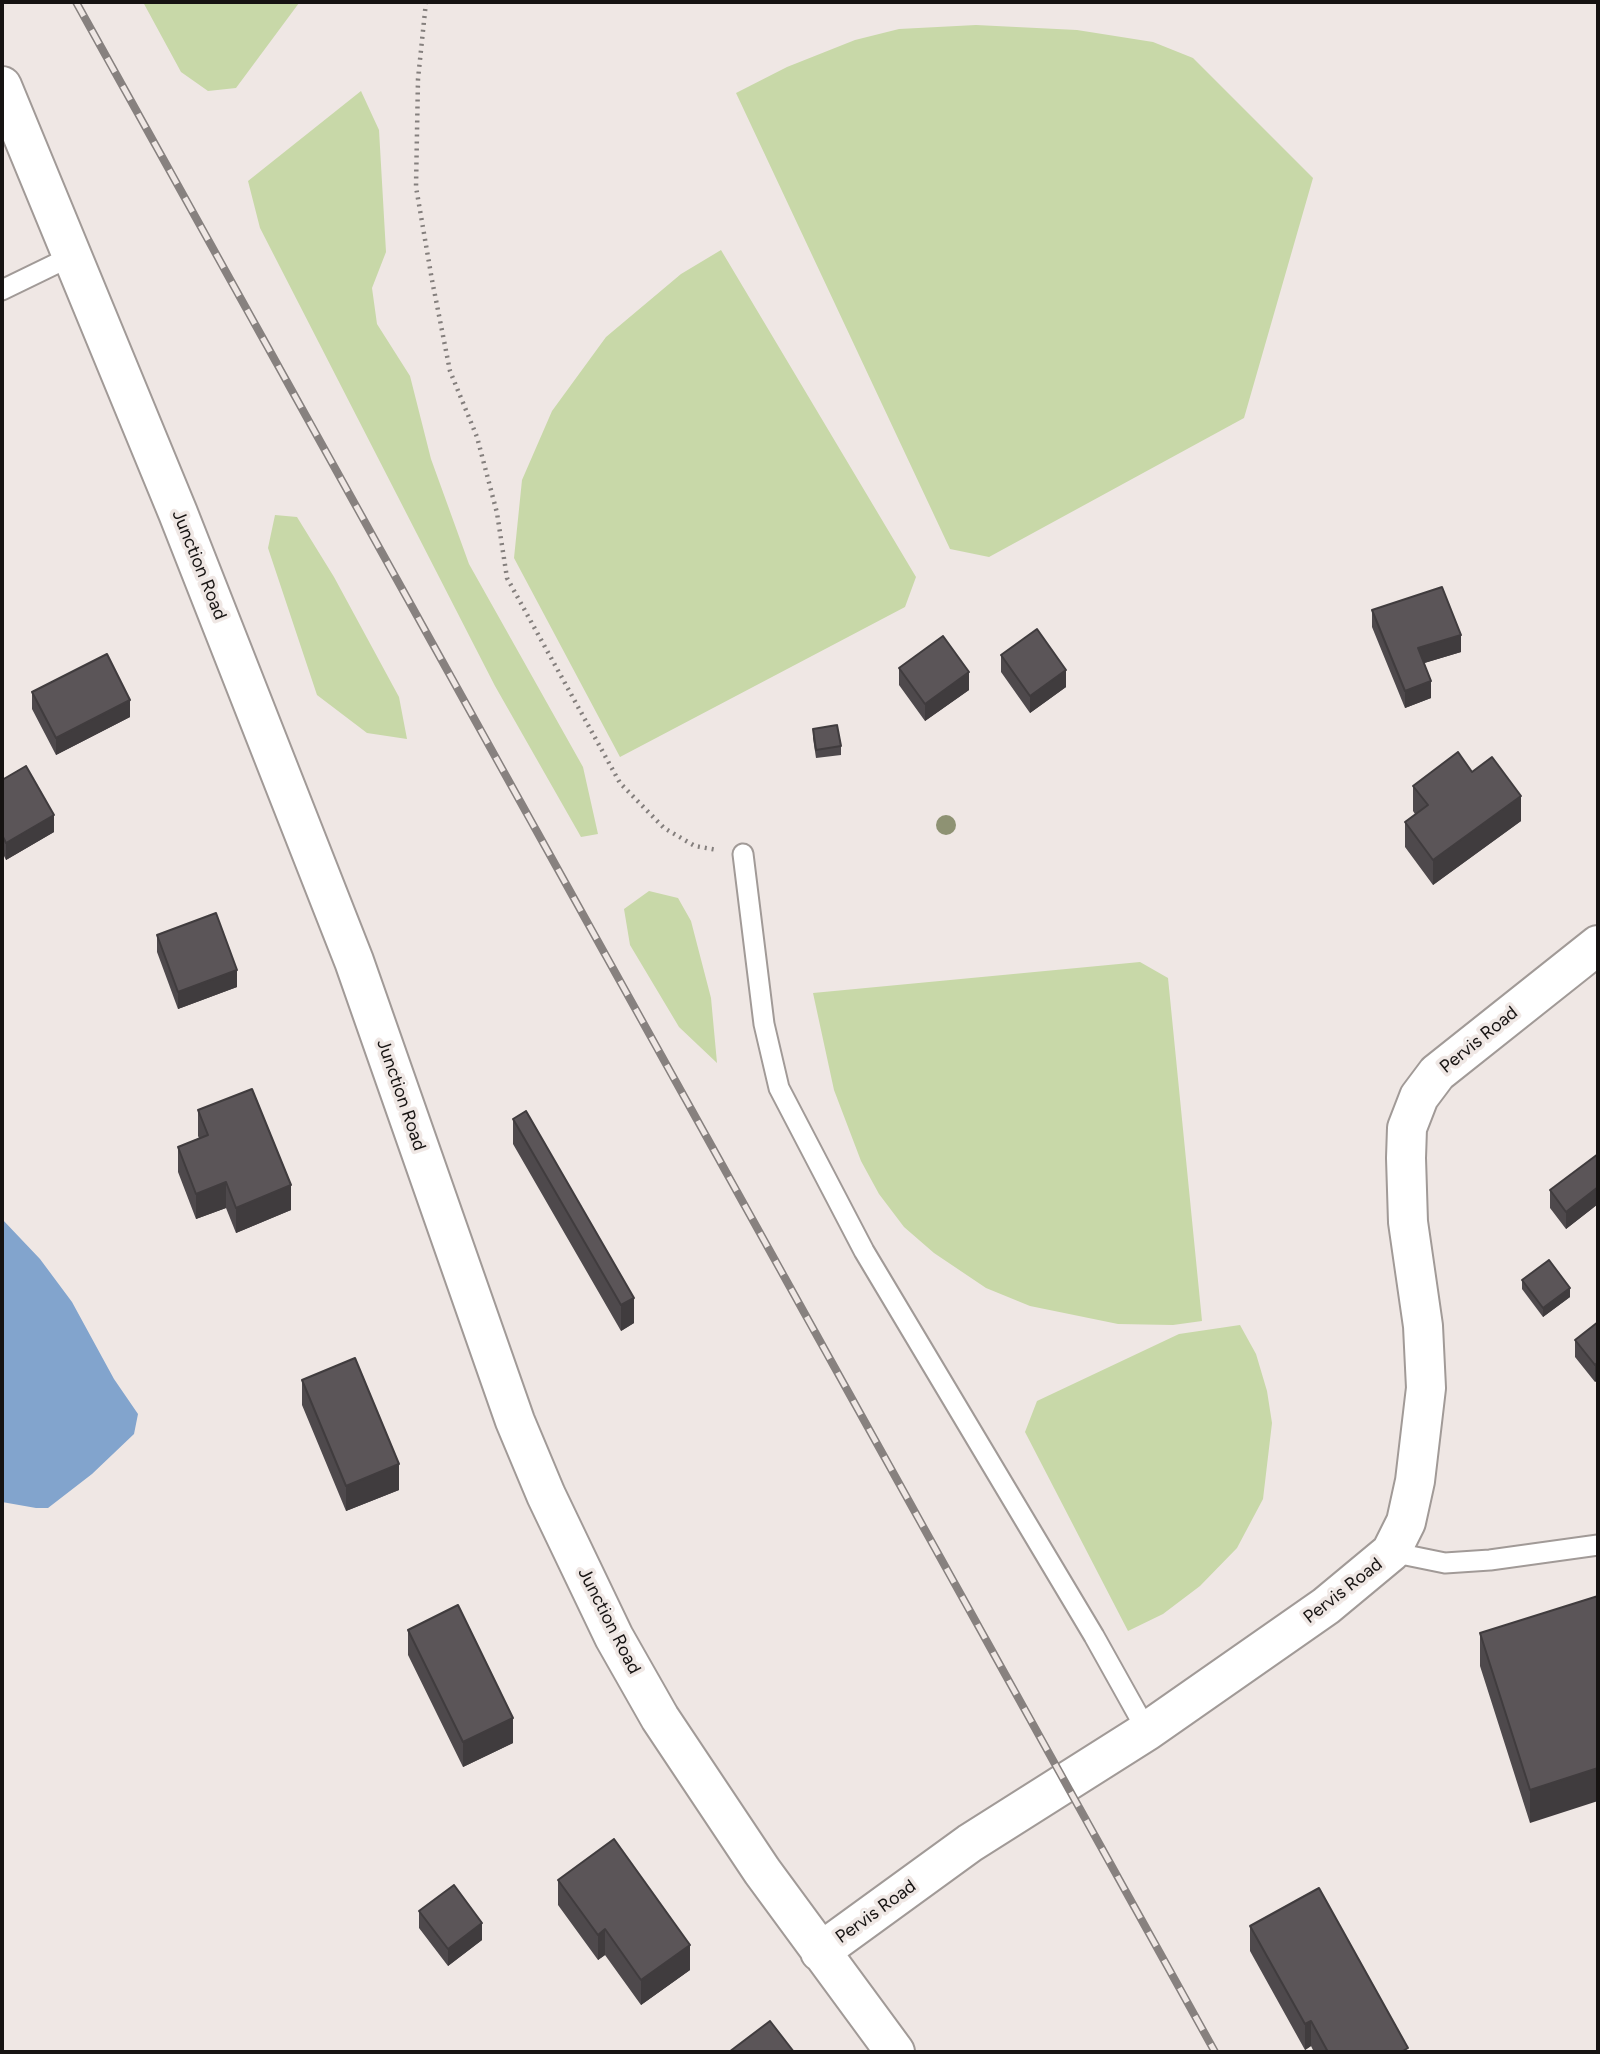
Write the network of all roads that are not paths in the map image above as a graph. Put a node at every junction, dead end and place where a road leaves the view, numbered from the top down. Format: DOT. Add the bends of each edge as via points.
graph roads {
  1 [pos="2,86"];
  2 [pos="72,257"];
  3 [pos="2,290"];
  4 [pos="743,854"];
  5 [pos="1598,945"];
  6 [pos="1598,1545"];
  7 [pos="1391,1552"];
  8 [pos="1147,1731"];
  9 [pos="820,1952"];
  10 [pos="895,2052"];
  1 -- 2 [label="street, Junction Road"];
  2 -- 3 [label="lane"];
  2 -- 9 [label="street, Junction Road" via="354,961 515,1421 546,1494 614,1637 660,1718"];
  4 -- 8 [label="lane" via="764,1024 779,1087 864,1251"];
  5 -- 7 [label="street, Pervis Road" via="1437,1073 1419,1097 1408,1128 1408,1222 1423,1326 1426,1388 1415,1481 1406,1522"];
  6 -- 7 [label="lane" via="1445,1563"];
  7 -- 8 [label="street, Pervis Road" via="1326,1606"];
  8 -- 9 [label="street, Pervis Road" via="970,1843"];
  9 -- 10 [label="street, Junction Road"];
}
